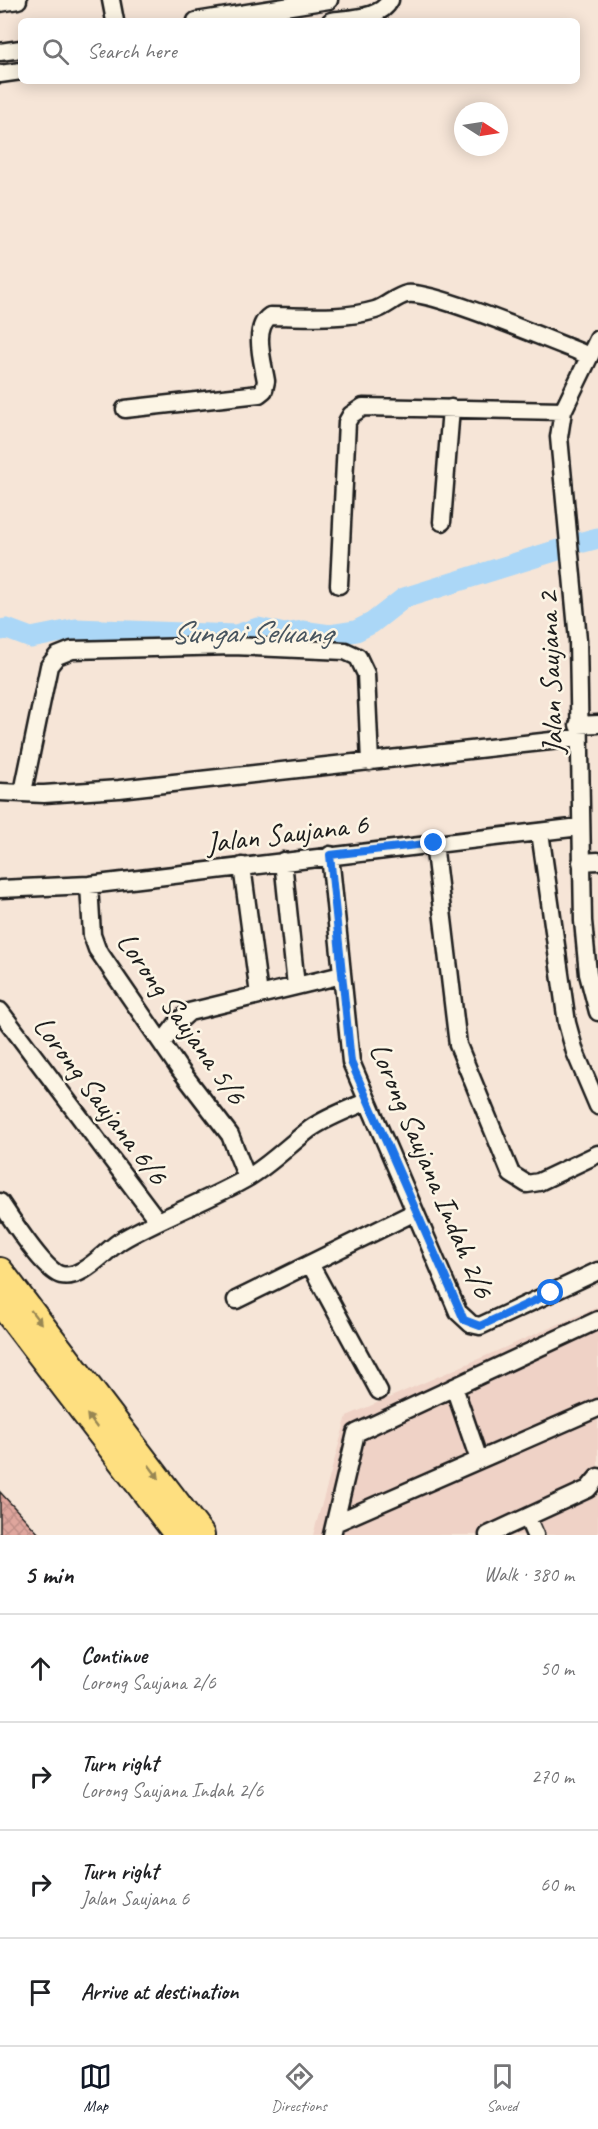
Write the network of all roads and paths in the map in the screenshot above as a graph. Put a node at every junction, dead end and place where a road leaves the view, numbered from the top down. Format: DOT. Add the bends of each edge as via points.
graph roads {
  1 [pos="18,0"];
  2 [pos="111,0"];
  3 [pos="329,0"];
  4 [pos="390,0"];
  5 [pos="0,3"];
  6 [pos="268,5"];
  7 [pos="114,18"];
  8 [pos="210,18"];
  9 [pos="348,18"];
  10 [pos="18,49"];
  11 [pos="0,52"];
  12 [pos="18,71"];
  13 [pos="0,74"];
  14 [pos="598,339"];
  15 [pos="590,356"];
  16 [pos="451,408"];
  17 [pos="125,410"];
  18 [pos="563,411"];
  19 [pos="442,522"];
  20 [pos="339,585"];
  21 [pos="598,724"];
  22 [pos="578,731"];
  23 [pos="370,762"];
  24 [pos="0,792"];
  25 [pos="23,792"];
  26 [pos="580,827"];
  27 [pos="540,832"];
  28 [pos="434,843"];
  29 [pos="330,855"];
  30 [pos="283,861"];
  31 [pos="598,861"];
  32 [pos="581,862"];
  33 [pos="242,866"];
  34 [pos="88,885"];
  35 [pos="0,889"];
  36 [pos="342,975"];
  37 [pos="296,986"];
  38 [pos="259,995"];
  39 [pos="0,1011"];
  40 [pos="598,1012"];
  41 [pos="162,1043"];
  42 [pos="368,1101"];
  43 [pos="598,1106"];
  44 [pos="598,1154"];
  45 [pos="247,1178"];
  46 [pos="0,1202"];
  47 [pos="416,1212"];
  48 [pos="158,1221"];
  49 [pos="310,1264"];
  50 [pos="0,1271"];
  51 [pos="598,1271"];
  52 [pos="236,1300"];
  53 [pos="0,1302"];
  54 [pos="598,1320"];
  55 [pos="454,1387"];
  56 [pos="379,1390"];
  57 [pos="598,1408"];
  58 [pos="479,1460"];
  59 [pos="598,1477"];
  60 [pos="527,1517"];
  61 [pos="333,1529"];
  62 [pos="178,1535"];
  63 [pos="201,1535"];
  64 [pos="488,1535"];
  65 [pos="536,1535"];
  1 -- 5 [label="street"];
  2 -- 7 [label="street"];
  3 -- 6 [label="street"];
  4 -- 9 [label="street" via="386,8 375,13"];
  6 -- 8 [label="street"];
  10 -- 11 [label="street"];
  12 -- 13 [label="street"];
  14 -- 15 [label="street, Jalan Saujana 2"];
  15 -- 17 [label="street" via="468,310 408,294 375,310 353,315 270,316 259,329 266,381 259,394"];
  15 -- 18 [label="street, Jalan Saujana 2"];
  16 -- 18 [label="street"];
  16 -- 19 [label="street"];
  16 -- 20 [label="street" via="363,407 351,415 347,422"];
  18 -- 22 [label="street, Jalan Saujana 2" via="559,436 579,640"];
  21 -- 22 [label="street"];
  22 -- 23 [label="street"];
  22 -- 26 [label="street, Jalan Saujana 2"];
  23 -- 25 [label="street" via="119,789"];
  23 -- 25 [label="street" via="366,675 358,657 345,651 233,646 72,650 57,656 50,666"];
  24 -- 25 [label="street"];
  26 -- 27 [label="street, Jalan Saujana 6"];
  26 -- 32 [label="street, Jalan Saujana 2"];
  27 -- 28 [label="street, Jalan Saujana 6"];
  27 -- 43 [label="street" via="567,1023"];
  28 -- 29 [label="street, Jalan Saujana 6"];
  28 -- 44 [label="street" via="458,1045 511,1174 527,1184 539,1182"];
  29 -- 30 [label="street, Jalan Saujana 6"];
  29 -- 36 [label="street, Lorong Saujana Indah 2/6"];
  30 -- 33 [label="street, Jalan Saujana 6"];
  30 -- 37 [label="street"];
  31 -- 32 [label="street"];
  32 -- 40 [label="street, Jalan Saujana 2" via="588,974"];
  33 -- 34 [label="street, Jalan Saujana 6"];
  33 -- 38 [label="street"];
  34 -- 35 [label="street, Jalan Saujana 6"];
  34 -- 41 [label="street, Lorong Saujana 5/6" via="92,935 97,949"];
  36 -- 37 [label="street"];
  36 -- 42 [label="street, Lorong Saujana Indah 2/6" via="351,1062"];
  37 -- 38 [label="street"];
  38 -- 41 [label="street" via="189,1012"];
  39 -- 48 [label="street, Lorong Saujana 6/6"];
  41 -- 45 [label="street, Lorong Saujana 5/6" via="230,1135"];
  42 -- 45 [label="street" via="312,1128 271,1164"];
  42 -- 47 [label="street, Lorong Saujana Indah 2/6"];
  45 -- 48 [label="street"];
  46 -- 48 [label="street" via="45,1263 58,1274 70,1276 81,1272 107,1249"];
  47 -- 49 [label="street"];
  47 -- 51 [label="street, Lorong Saujana Indah 2/6" via="458,1312 471,1324 480,1326"];
  49 -- 52 [label="street"];
  49 -- 56 [label="street"];
  50 -- 63 [label="highway, one-way"];
  62 -- 53 [label="highway, one-way"];
  54 -- 55 [label="street"];
  55 -- 58 [label="street"];
  55 -- 61 [label="street" via="356,1433"];
  57 -- 58 [label="street"];
  58 -- 61 [label="street"];
  59 -- 60 [label="street" via="588,1489"];
  60 -- 64 [label="street"];
  60 -- 65 [label="street"];
}
